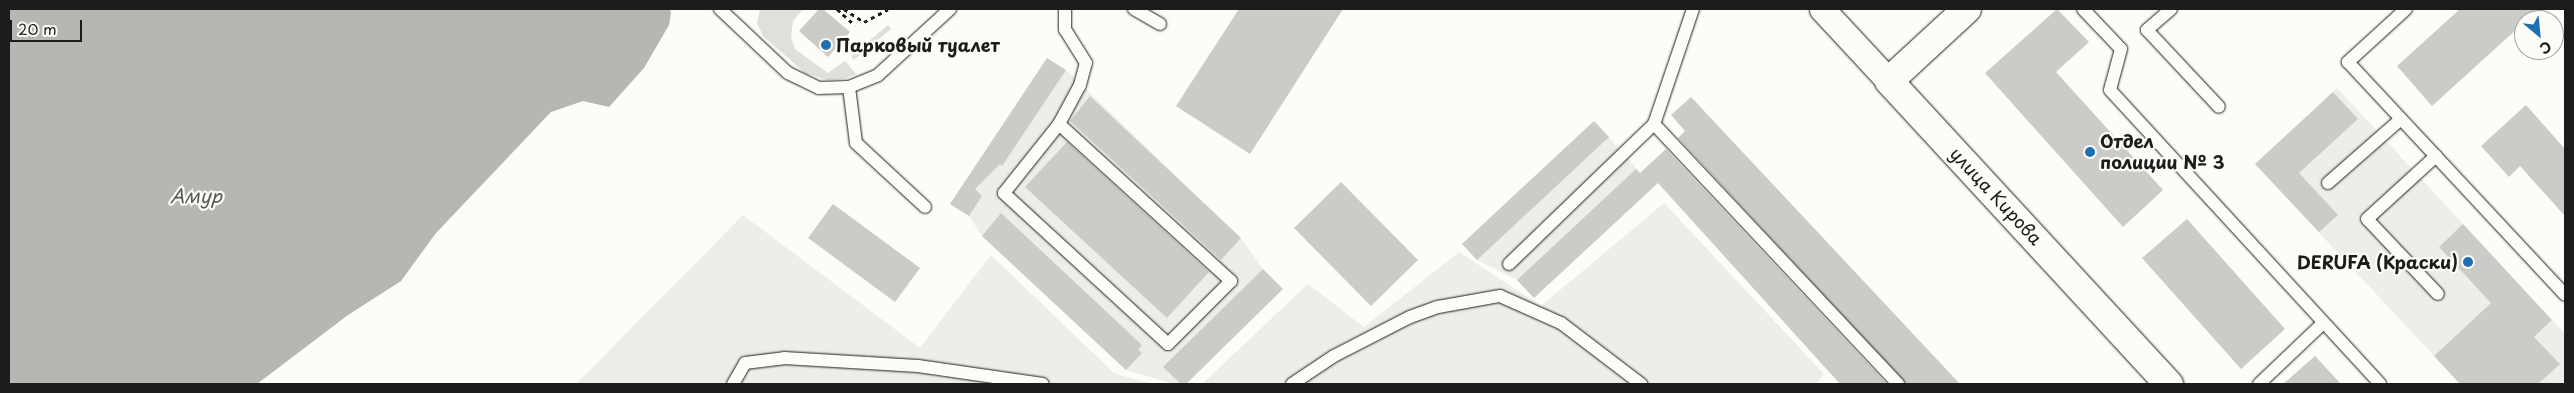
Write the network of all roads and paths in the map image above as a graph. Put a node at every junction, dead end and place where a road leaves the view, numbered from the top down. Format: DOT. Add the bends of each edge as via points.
graph roads {
  1 [pos="720,9"];
  2 [pos="837,9"];
  3 [pos="844,9"];
  4 [pos="888,9"];
  5 [pos="950,9"];
  6 [pos="1065,9"];
  7 [pos="1134,9"];
  8 [pos="1693,9"];
  9 [pos="1822,9"];
  10 [pos="1967,9"];
  11 [pos="2083,9"];
  12 [pos="2171,9"];
  13 [pos="2406,9"];
  14 [pos="1160,24"];
  15 [pos="855,25"];
  16 [pos="1889,81"];
  17 [pos="849,87"];
  18 [pos="2219,107"];
  19 [pos="2401,119"];
  20 [pos="1059,124"];
  21 [pos="1654,124"];
  22 [pos="2436,156"];
  23 [pos="2328,183"];
  24 [pos="926,207"];
  25 [pos="1509,264"];
  26 [pos="2438,294"];
  27 [pos="2565,295"];
  28 [pos="2323,323"];
  29 [pos="733,384"];
  30 [pos="1043,384"];
  31 [pos="1292,384"];
  32 [pos="1641,384"];
  33 [pos="1898,384"];
  34 [pos="2169,384"];
  35 [pos="2259,384"];
  36 [pos="2380,384"];
  1 -- 17 [label="lane" via="788,73 819,88"];
  2 -- 15 [label="path"];
  3 -- 4 [label="path" via="864,22"];
  5 -- 17 [label="lane" via="878,75"];
  6 -- 20 [label="lane" via="1065,30 1086,63 1080,85"];
  7 -- 14 [label="lane"];
  8 -- 21 [label="lane"];
  9 -- 16 [label="street, улица Кирова"];
  10 -- 16 [label="main road"];
  11 -- 28 [label="lane" via="2121,50 2110,90"];
  12 -- 18 [label="lane" via="2148,30"];
  13 -- 19 [label="lane" via="2348,62"];
  16 -- 34 [label="main road, улица Кирова"];
  17 -- 24 [label="lane" via="856,143"];
  19 -- 22 [label="lane"];
  19 -- 23 [label="lane"];
  20 -- 20 [label="lane" via="1004,193 1168,344 1231,281"];
  21 -- 25 [label="lane"];
  21 -- 33 [label="lane"];
  22 -- 26 [label="lane" via="2367,219"];
  22 -- 27 [label="lane"];
  28 -- 35 [label="lane"];
  28 -- 36 [label="lane"];
  29 -- 30 [label="lane" via="745,363 784,358 918,366"];
  31 -- 32 [label="lane" via="1334,356 1410,317 1456,303 1500,296 1561,323"];
}
